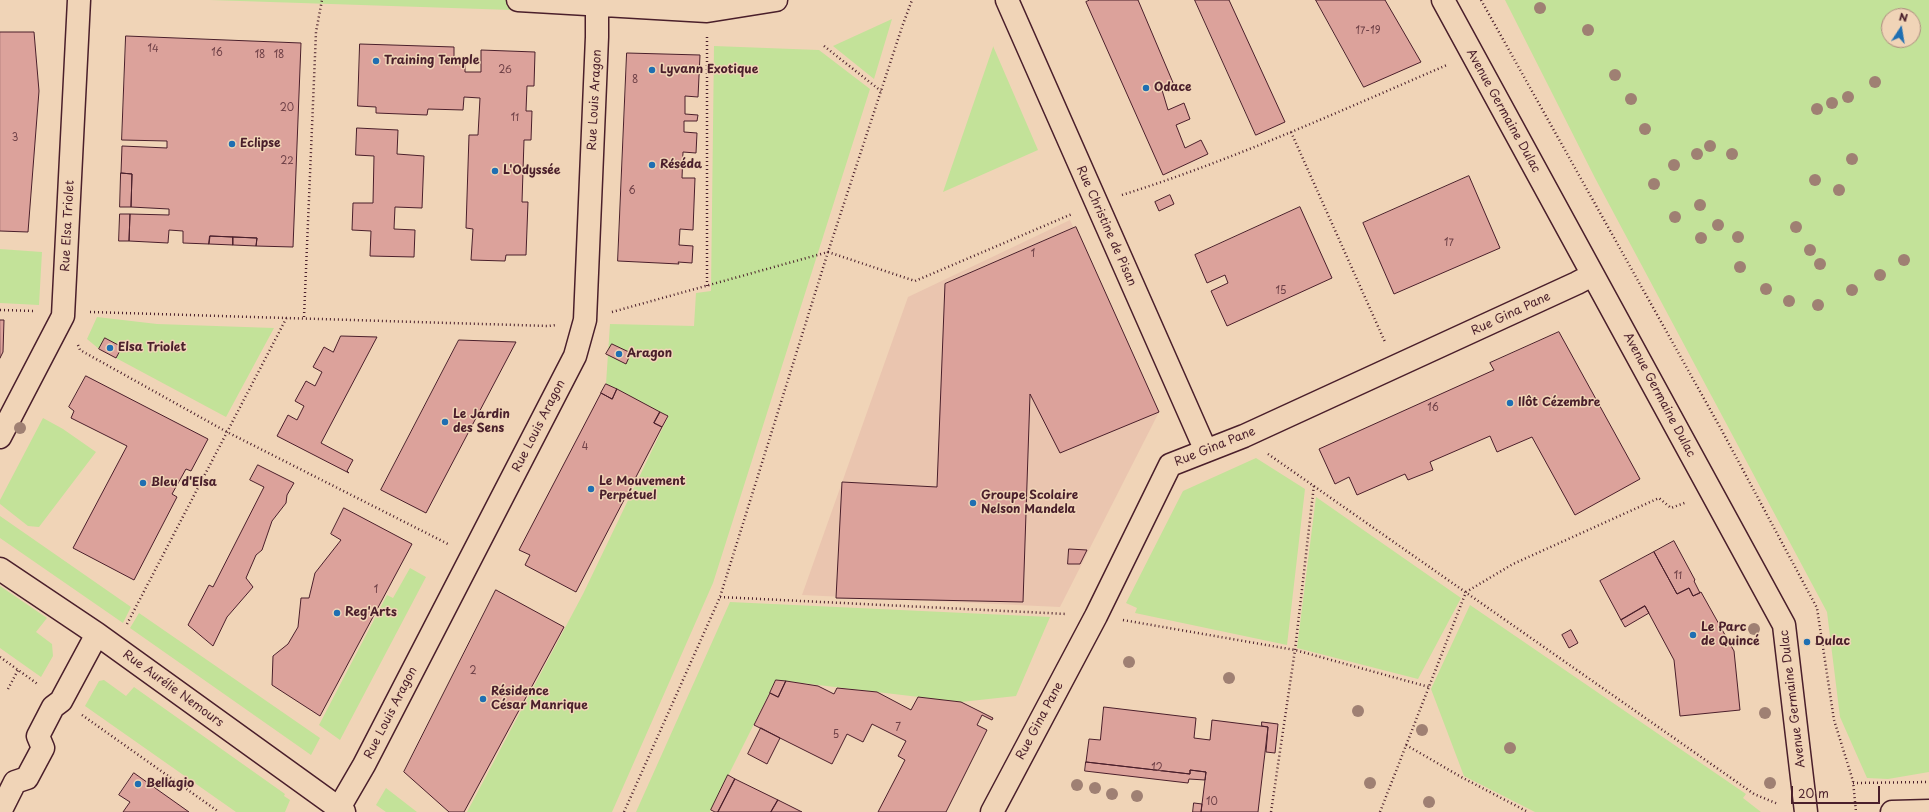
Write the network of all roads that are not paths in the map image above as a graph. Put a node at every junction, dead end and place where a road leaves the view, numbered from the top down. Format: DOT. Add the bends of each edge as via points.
graph roads {
  1 [pos="78,0"];
  2 [pos="518,0"];
  3 [pos="776,0"];
  4 [pos="1007,0"];
  5 [pos="1443,0"];
  6 [pos="597,4"];
  7 [pos="1592,275"];
  8 [pos="0,437"];
  9 [pos="1206,451"];
  10 [pos="0,568"];
  11 [pos="97,634"];
  12 [pos="342,810"];
  13 [pos="1929,811"];
  14 [pos="0,812"];
  15 [pos="992,812"];
  16 [pos="1806,812"];
  17 [pos="1892,812"];
  1 -- 8 [label="street, Rue Elsa Triolet" via="63,316"];
  2 -- 6 [label="street"];
  3 -- 6 [label="street" via="707,10"];
  4 -- 9 [label="street, Rue Christine de Pisan"];
  5 -- 7 [label="street, Avenue Germaine Dulac"];
  6 -- 12 [label="street, Rue Louis Aragon" via="585,320 575,356"];
  7 -- 9 [label="street, Rue Gina Pane" via="1244,436"];
  7 -- 16 [label="street, Avenue Germaine Dulac" via="1784,625"];
  9 -- 15 [label="street, Rue Gina Pane" via="1170,465 1096,616"];
  10 -- 11 [label="street, Rue Aurélie Nemours"];
  11 -- 12 [label="street, Rue Aurélie Nemours"];
  11 -- 14 [label="street" via="61,701 53,707 38,736 43,748 27,778 15,782"];
  13 -- 17 [label="street"];
}
